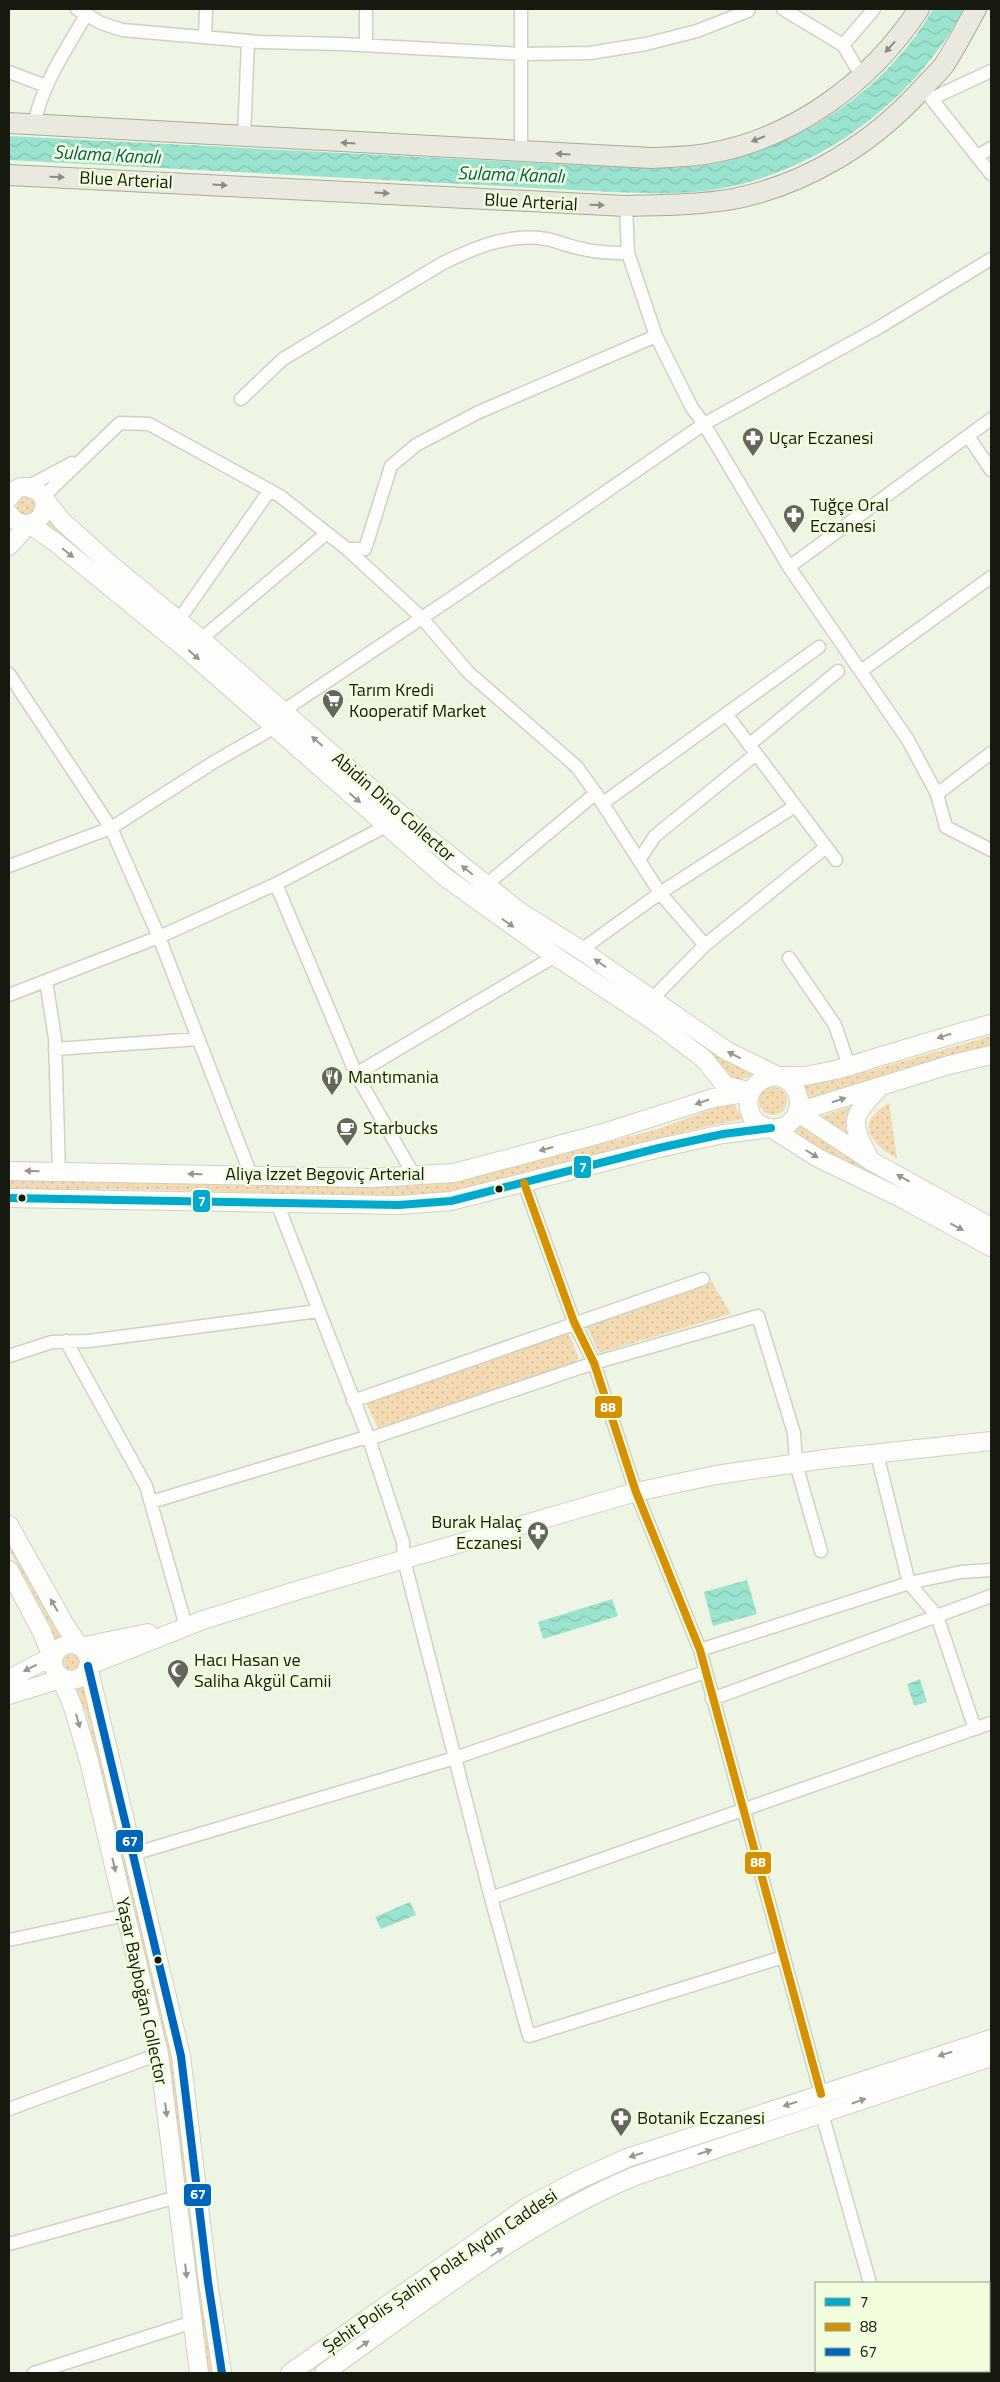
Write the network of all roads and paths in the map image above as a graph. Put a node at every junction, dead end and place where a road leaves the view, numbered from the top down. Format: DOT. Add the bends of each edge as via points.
graph roads {
  1 [pos="206,9"];
  2 [pos="366,9"];
  3 [pos="521,9"];
  4 [pos="749,9"];
  5 [pos="783,9"];
  6 [pos="874,9"];
  7 [pos="919,9"];
  8 [pos="976,9"];
  9 [pos="81,12"];
  10 [pos="204,37"];
  11 [pos="248,41"];
  12 [pos="366,45"];
  13 [pos="843,45"];
  14 [pos="522,54"];
  15 [pos="991,71"];
  16 [pos="9,72"];
  17 [pos="862,78"];
  18 [pos="46,86"];
  19 [pos="928,93"];
  20 [pos="9,122"];
  21 [pos="34,125"];
  22 [pos="244,137"];
  23 [pos="991,148"];
  24 [pos="521,152"];
  25 [pos="978,156"];
  26 [pos="991,174"];
  27 [pos="9,175"];
  28 [pos="626,206"];
  29 [pos="628,253"];
  30 [pos="991,258"];
  31 [pos="656,336"];
  32 [pos="241,399"];
  33 [pos="991,419"];
  34 [pos="704,424"];
  35 [pos="968,436"];
  36 [pos="86,456"];
  37 [pos="991,470"];
  38 [pos="9,476"];
  39 [pos="27,486"];
  40 [pos="270,490"];
  41 [pos="43,496"];
  42 [pos="9,498"];
  43 [pos="9,514"];
  44 [pos="29,524"];
  45 [pos="327,533"];
  46 [pos="9,546"];
  47 [pos="347,549"];
  48 [pos="789,567"];
  49 [pos="991,577"];
  50 [pos="422,618"];
  51 [pos="178,621"];
  52 [pos="200,639"];
  53 [pos="819,647"];
  54 [pos="838,671"];
  55 [pos="861,671"];
  56 [pos="9,674"];
  57 [pos="283,711"];
  58 [pos="727,715"];
  59 [pos="275,727"];
  60 [pos="753,750"];
  61 [pos="991,754"];
  62 [pos="937,794"];
  63 [pos="599,798"];
  64 [pos="795,806"];
  65 [pos="388,826"];
  66 [pos="111,828"];
  67 [pos="826,847"];
  68 [pos="991,850"];
  69 [pos="639,860"];
  70 [pos="836,860"];
  71 [pos="9,866"];
  72 [pos="276,884"];
  73 [pos="486,885"];
  74 [pos="660,894"];
  75 [pos="159,937"];
  76 [pos="705,945"];
  77 [pos="581,950"];
  78 [pos="555,956"];
  79 [pos="789,958"];
  80 [pos="46,981"];
  81 [pos="9,995"];
  82 [pos="652,1000"];
  83 [pos="991,1024"];
  84 [pos="198,1039"];
  85 [pos="55,1049"];
  86 [pos="991,1055"];
  87 [pos="849,1066"];
  88 [pos="356,1074"];
  89 [pos="778,1076"];
  90 [pos="881,1086"];
  91 [pos="750,1092"];
  92 [pos="797,1112"];
  93 [pos="771,1128"];
  94 [pos="871,1161"];
  95 [pos="9,1171"];
  96 [pos="59,1171"];
  97 [pos="251,1175"];
  98 [pos="415,1177"];
  99 [pos="524,1183"];
  100 [pos="9,1198"];
  101 [pos="276,1203"];
  102 [pos="991,1227"];
  103 [pos="991,1247"];
  104 [pos="703,1279"];
  105 [pos="318,1310"];
  106 [pos="574,1322"];
  107 [pos="66,1341"];
  108 [pos="9,1356"];
  109 [pos="594,1363"];
  110 [pos="353,1401"];
  111 [pos="369,1439"];
  112 [pos="991,1441"];
  113 [pos="877,1454"];
  114 [pos="796,1464"];
  115 [pos="636,1492"];
  116 [pos="151,1502"];
  117 [pos="9,1525"];
  118 [pos="821,1551"];
  119 [pos="404,1560"];
  120 [pos="9,1570"];
  121 [pos="991,1570"];
  122 [pos="909,1582"];
  123 [pos="991,1596"];
  124 [pos="937,1616"];
  125 [pos="186,1626"];
  126 [pos="80,1646"];
  127 [pos="700,1650"];
  128 [pos="53,1660"];
  129 [pos="88,1666"];
  130 [pos="705,1672"];
  131 [pos="60,1676"];
  132 [pos="9,1679"];
  133 [pos="9,1696"];
  134 [pos="712,1699"];
  135 [pos="991,1725"];
  136 [pos="975,1729"];
  137 [pos="455,1758"];
  138 [pos="742,1810"];
  139 [pos="133,1854"];
  140 [pos="491,1898"];
  141 [pos="126,1915"];
  142 [pos="9,1940"];
  143 [pos="783,1957"];
  144 [pos="991,2039"];
  145 [pos="159,2054"];
  146 [pos="991,2056"];
  147 [pos="821,2094"];
  148 [pos="9,2109"];
  149 [pos="822,2114"];
  150 [pos="177,2197"];
  151 [pos="9,2244"];
  152 [pos="870,2282"];
  153 [pos="192,2322"];
  154 [pos="224,2371"];
  155 [pos="34,2373"];
  156 [pos="199,2373"];
  157 [pos="290,2373"];
  158 [pos="324,2373"];
  1 -- 10 [label="street"];
  2 -- 12 [label="street"];
  3 -- 14 [label="street"];
  4 -- 14 [label="street" via="697,31 646,44 590,53"];
  5 -- 13 [label="street"];
  6 -- 13 [label="street"];
  7 -- 17 [label="main road, one-way" via="904,32"];
  8 -- 19 [label="main road, Blue Arterial"];
  9 -- 10 [label="street" via="100,24 122,30"];
  9 -- 18 [label="street"];
  10 -- 11 [label="street"];
  11 -- 12 [label="street"];
  11 -- 22 [label="street"];
  12 -- 14 [label="street"];
  13 -- 17 [label="street"];
  14 -- 24 [label="street"];
  15 -- 19 [label="street"];
  16 -- 18 [label="street"];
  17 -- 24 [label="main road, one-way" via="822,109 784,129 747,144 705,154 652,158"];
  18 -- 21 [label="street"];
  19 -- 25 [label="street"];
  19 -- 28 [label="main road, Blue Arterial" via="906,106 857,147 772,189 697,204"];
  20 -- 21 [label="main road"];
  21 -- 22 [label="main road"];
  24 -- 22 [label="main road, one-way"];
  23 -- 25 [label="street"];
  25 -- 26 [label="street"];
  27 -- 28 [label="main road, Blue Arterial, one-way"];
  28 -- 29 [label="street"];
  29 -- 31 [label="street"];
  29 -- 32 [label="street" via="595,252 548,239 527,237 469,250 443,262 283,359"];
  30 -- 34 [label="street" via="878,328"];
  31 -- 34 [label="street" via="692,408"];
  31 -- 47 [label="street" via="479,412 416,445 391,466 364,549"];
  33 -- 35 [label="street"];
  34 -- 48 [label="street"];
  34 -- 50 [label="street"];
  35 -- 37 [label="street"];
  35 -- 48 [label="street"];
  36 -- 39 [label="street"];
  36 -- 40 [label="street" via="120,423 149,424"];
  36 -- 41 [label="street"];
  38 -- 39 [label="main road"];
  39 -- 41 [label="main road"];
  39 -- 42 [label="main road" via="15,490"];
  40 -- 45 [label="street"];
  40 -- 51 [label="street"];
  41 -- 44 [label="main road" via="43,514"];
  41 -- 51 [label="main road, Abidin Dino Collector" via="62,521"];
  43 -- 44 [label="main road, Abidin Dino Collector" via="17,522"];
  44 -- 46 [label="main road"];
  44 -- 59 [label="main road, Abidin Dino Collector, one-way" via="56,542 186,648"];
  45 -- 47 [label="street"];
  45 -- 52 [label="street"];
  47 -- 50 [label="street"];
  48 -- 55 [label="street"];
  49 -- 55 [label="street"];
  50 -- 57 [label="street"];
  50 -- 63 [label="street" via="468,672 577,767"];
  51 -- 52 [label="main road, Abidin Dino Collector"];
  52 -- 57 [label="main road, Abidin Dino Collector"];
  53 -- 58 [label="street"];
  54 -- 60 [label="street"];
  55 -- 62 [label="street" via="908,740"];
  56 -- 66 [label="street"];
  73 -- 57 [label="main road, Abidin Dino Collector, one-way"];
  58 -- 60 [label="street"];
  58 -- 63 [label="street"];
  59 -- 65 [label="main road, Abidin Dino Collector, one-way"];
  59 -- 66 [label="street"];
  60 -- 64 [label="street"];
  60 -- 69 [label="street" via="655,836"];
  61 -- 62 [label="street"];
  62 -- 68 [label="street" via="946,827"];
  63 -- 69 [label="street"];
  63 -- 73 [label="street"];
  64 -- 67 [label="street"];
  64 -- 74 [label="street"];
  65 -- 72 [label="street"];
  65 -- 78 [label="main road, Abidin Dino Collector, one-way" via="445,877"];
  66 -- 71 [label="street"];
  66 -- 75 [label="street"];
  67 -- 70 [label="street"];
  67 -- 76 [label="street"];
  69 -- 74 [label="street"];
  72 -- 75 [label="street"];
  72 -- 88 [label="street"];
  73 -- 77 [label="main road, Abidin Dino Collector" via="520,912"];
  74 -- 76 [label="street"];
  74 -- 77 [label="street"];
  75 -- 80 [label="street"];
  75 -- 84 [label="street"];
  76 -- 82 [label="street"];
  82 -- 77 [label="main road, Abidin Dino Collector, one-way"];
  78 -- 88 [label="street"];
  78 -- 91 [label="main road, Abidin Dino Collector" via="654,1021 704,1059 725,1085"];
  79 -- 87 [label="street" via="835,1025"];
  80 -- 81 [label="street"];
  80 -- 85 [label="street"];
  89 -- 82 [label="main road, Abidin Dino Collector, one-way" via="727,1051"];
  83 -- 87 [label="main road, one-way"];
  84 -- 85 [label="street"];
  84 -- 97 [label="street"];
  85 -- 96 [label="street"];
  86 -- 90 [label="main road" via="949,1064"];
  87 -- 89 [label="main road" via="804,1076"];
  88 -- 98 [label="street"];
  89 -- 91 [label="main road" via="760,1082"];
  89 -- 92 [label="main road" via="798,1092"];
  92 -- 90 [label="main road, one-way"];
  90 -- 94 [label="main road" via="863,1104 854,1120 857,1138"];
  91 -- 93 [label="main road" via="751,1115 757,1122"];
  91 -- 98 [label="main road, Aliya İzzet Begoviç Arterial, one-way" via="713,1098 600,1134 454,1173"];
  92 -- 93 [label="main road" via="787,1124"];
  92 -- 94 [label="main road"];
  93 -- 99 [label="main road, Aliya İzzet Begoviç Arterial" via="705,1138"];
  93 -- 103 [label="main road, one-way" via="818,1158 912,1203"];
  102 -- 94 [label="main road, one-way"];
  96 -- 95 [label="main road, Aliya İzzet Begoviç Arterial, one-way"];
  97 -- 96 [label="main road, Aliya İzzet Begoviç Arterial, one-way"];
  97 -- 98 [label="main road, Aliya İzzet Begoviç Arterial"];
  99 -- 101 [label="main road, Aliya İzzet Begoviç Arterial" via="443,1202 400,1205"];
  99 -- 106 [label="street"];
  100 -- 101 [label="main road, Aliya İzzet Begoviç Arterial"];
  101 -- 105 [label="street"];
  104 -- 106 [label="street"];
  105 -- 107 [label="street" via="90,1341"];
  105 -- 110 [label="street"];
  106 -- 109 [label="street"];
  106 -- 110 [label="street"];
  107 -- 108 [label="street" via="52,1342"];
  107 -- 116 [label="street" via="146,1486"];
  109 -- 111 [label="street"];
  109 -- 114 [label="street" via="758,1316 794,1432"];
  109 -- 115 [label="street"];
  110 -- 111 [label="street"];
  111 -- 116 [label="street"];
  111 -- 119 [label="street" via="403,1542"];
  112 -- 113 [label="main road"];
  113 -- 114 [label="main road"];
  113 -- 122 [label="street"];
  114 -- 115 [label="main road" via="716,1475"];
  114 -- 118 [label="street"];
  115 -- 119 [label="main road"];
  115 -- 127 [label="street"];
  116 -- 125 [label="street"];
  126 -- 117 [label="main road, one-way"];
  119 -- 125 [label="main road"];
  119 -- 137 [label="street"];
  120 -- 128 [label="main road"];
  121 -- 122 [label="street"];
  122 -- 124 [label="street"];
  122 -- 127 [label="street"];
  123 -- 124 [label="street"];
  124 -- 134 [label="street"];
  124 -- 136 [label="street"];
  125 -- 126 [label="main road"];
  125 -- 129 [label="main road"];
  126 -- 128 [label="main road" via="69,1644 58,1649"];
  126 -- 129 [label="main road" via="87,1655"];
  127 -- 130 [label="street"];
  128 -- 131 [label="main road"];
  128 -- 132 [label="main road, one-way" via="41,1662"];
  129 -- 131 [label="main road" via="77,1679"];
  129 -- 139 [label="main road, Yaşar Bayboğan Collector"];
  130 -- 134 [label="street"];
  130 -- 137 [label="street"];
  131 -- 133 [label="main road"];
  131 -- 141 [label="main road, Yaşar Bayboğan Collector, one-way" via="89,1761"];
  134 -- 138 [label="street"];
  135 -- 136 [label="street"];
  136 -- 138 [label="street"];
  137 -- 139 [label="street"];
  137 -- 140 [label="street"];
  138 -- 140 [label="street"];
  138 -- 143 [label="street"];
  139 -- 154 [label="main road, Yaşar Bayboğan Collector" via="181,2056"];
  140 -- 143 [label="street" via="529,2036"];
  141 -- 142 [label="street"];
  141 -- 145 [label="main road, Yaşar Bayboğan Collector"];
  143 -- 147 [label="street"];
  144 -- 147 [label="main road, Şehit Polis Şahin Polat Aydın Caddesi, one-way"];
  145 -- 148 [label="street"];
  145 -- 150 [label="main road, Yaşar Bayboğan Collector, one-way"];
  149 -- 146 [label="main road, Şehit Polis Şahin Polat Aydın Caddesi, one-way"];
  147 -- 157 [label="main road, Şehit Polis Şahin Polat Aydın Caddesi, one-way" via="627,2158 578,2180 527,2207"];
  149 -- 152 [label="street"];
  158 -- 149 [label="main road, Şehit Polis Şahin Polat Aydın Caddesi, one-way" via="538,2224 593,2193"];
  150 -- 151 [label="street"];
  150 -- 153 [label="main road, Yaşar Bayboğan Collector, one-way"];
  153 -- 155 [label="street"];
  153 -- 156 [label="main road, Yaşar Bayboğan Collector"];
}
